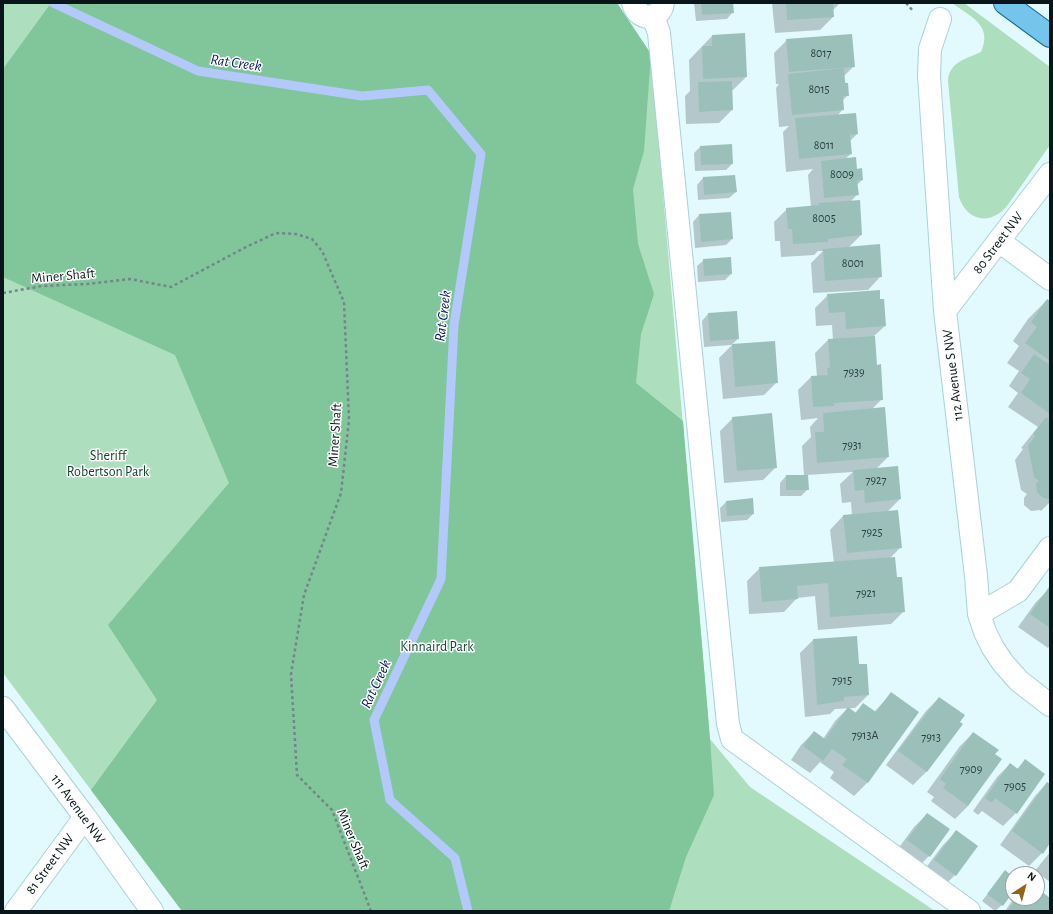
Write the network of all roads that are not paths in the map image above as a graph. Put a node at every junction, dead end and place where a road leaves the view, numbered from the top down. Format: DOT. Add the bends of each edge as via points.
graph roads {
  1 [pos="633,3"];
  2 [pos="1005,3"];
  3 [pos="658,10"];
  4 [pos="940,19"];
  5 [pos="1050,36"];
  6 [pos="1050,174"];
  7 [pos="999,241"];
  8 [pos="1050,279"];
  9 [pos="945,311"];
  10 [pos="1050,548"];
  11 [pos="979,614"];
  12 [pos="1050,705"];
  13 [pos="3,708"];
  14 [pos="84,817"];
  15 [pos="16,911"];
  16 [pos="152,911"];
  17 [pos="969,911"];
  1 -- 3 [label="street" via="642,16"];
  2 -- 5 [label="main road"];
  3 -- 17 [label="street" via="728,724 732,739"];
  4 -- 9 [label="street, 112 Avenue S NW" via="930,49 929,76"];
  6 -- 7 [label="street, 80 Street NW"];
  7 -- 8 [label="street"];
  7 -- 9 [label="street, 80 Street NW"];
  9 -- 11 [label="street, 112 Avenue S NW"];
  10 -- 11 [label="street" via="1018,591"];
  11 -- 12 [label="street, 112 Avenue S NW" via="985,632 1003,663 1019,681"];
  13 -- 14 [label="street, 111 Avenue NW"];
  14 -- 15 [label="street, 81 Street NW"];
  14 -- 16 [label="street, 111 Avenue NW"];
}
